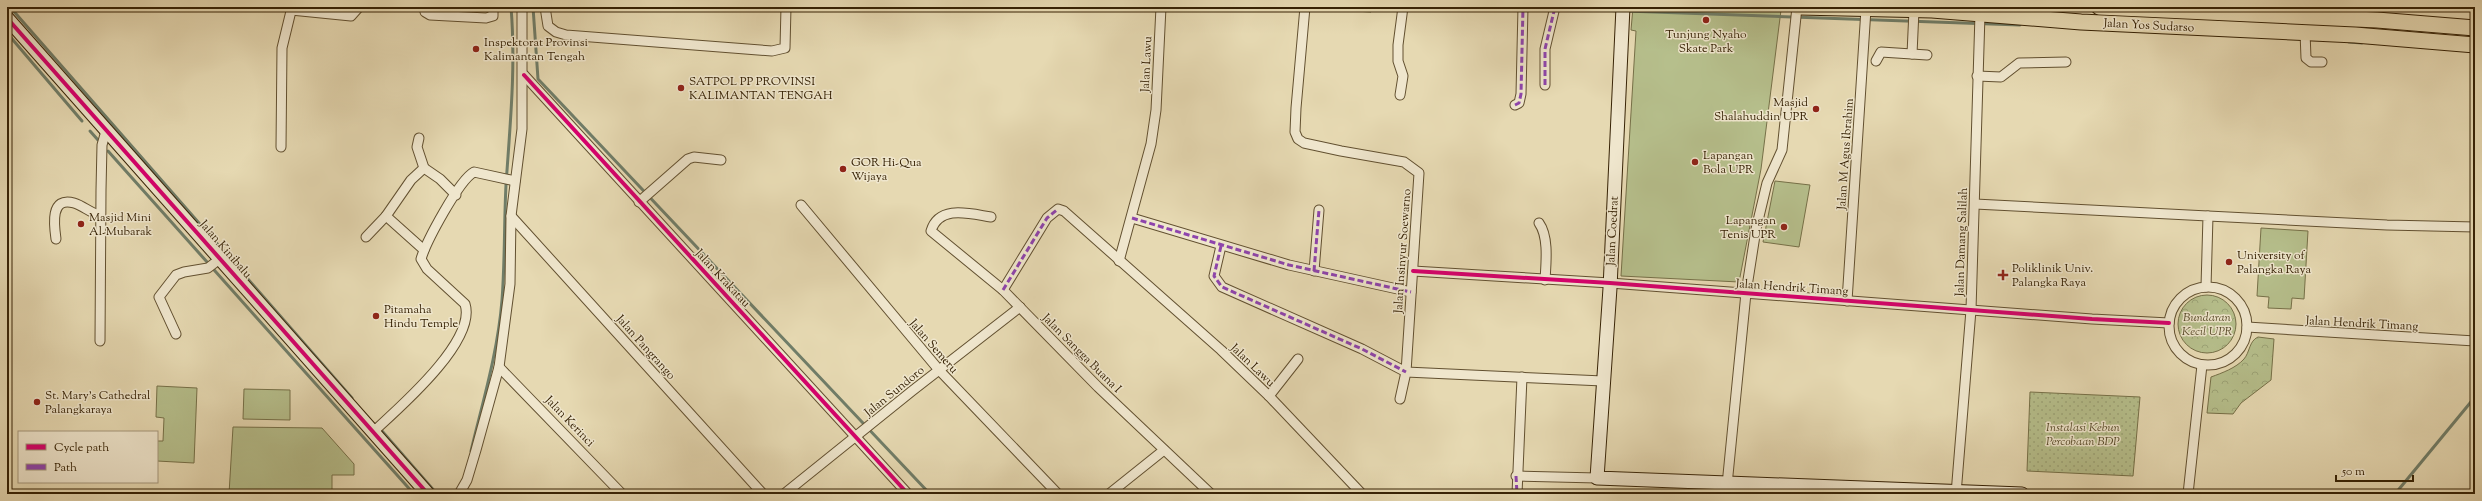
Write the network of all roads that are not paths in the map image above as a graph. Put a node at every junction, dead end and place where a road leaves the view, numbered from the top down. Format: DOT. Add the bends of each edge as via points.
graph roads {
  1 [pos="359,7"];
  2 [pos="424,7"];
  3 [pos="493,7"];
  4 [pos="522,7"];
  5 [pos="545,7"];
  6 [pos="786,7"];
  7 [pos="1161,7"];
  8 [pos="1305,7"];
  9 [pos="1403,7"];
  10 [pos="1523,7"];
  11 [pos="1556,7"];
  12 [pos="1623,7"];
  13 [pos="1798,7"];
  14 [pos="2099,7"];
  15 [pos="292,8"];
  16 [pos="1866,9"];
  17 [pos="1914,10"];
  18 [pos="7,18"];
  19 [pos="1980,19"];
  20 [pos="2354,20"];
  21 [pos="2475,28"];
  22 [pos="2305,32"];
  23 [pos="2355,35"];
  24 [pos="2475,45"];
  25 [pos="1912,54"];
  26 [pos="1927,55"];
  27 [pos="1876,61"];
  28 [pos="2066,62"];
  29 [pos="2322,62"];
  30 [pos="524,75"];
  31 [pos="1977,76"];
  32 [pos="1545,86"];
  33 [pos="1400,95"];
  34 [pos="1516,105"];
  35 [pos="106,131"];
  36 [pos="419,138"];
  37 [pos="281,147"];
  38 [pos="721,160"];
  39 [pos="424,168"];
  40 [pos="513,180"];
  41 [pos="456,195"];
  42 [pos="639,202"];
  43 [pos="1975,204"];
  44 [pos="801,205"];
  45 [pos="1319,210"];
  46 [pos="100,215"];
  47 [pos="386,216"];
  48 [pos="511,216"];
  49 [pos="991,216"];
  50 [pos="2208,216"];
  51 [pos="1132,218"];
  52 [pos="1539,223"];
  53 [pos="2475,227"];
  54 [pos="366,237"];
  55 [pos="56,239"];
  56 [pos="1221,246"];
  57 [pos="424,250"];
  58 [pos="221,258"];
  59 [pos="1120,261"];
  60 [pos="1314,271"];
  61 [pos="1413,271"];
  62 [pos="1544,280"];
  63 [pos="1610,283"];
  64 [pos="2206,288"];
  65 [pos="1003,290"];
  66 [pos="1411,292"];
  67 [pos="1746,293"];
  68 [pos="1847,301"];
  69 [pos="1020,307"];
  70 [pos="1971,310"];
  71 [pos="2169,323"];
  72 [pos="2247,327"];
  73 [pos="176,334"];
  74 [pos="100,341"];
  75 [pos="2475,341"];
  76 [pos="1298,358"];
  77 [pos="2202,366"];
  78 [pos="499,367"];
  79 [pos="938,370"];
  80 [pos="1406,372"];
  81 [pos="1522,377"];
  82 [pos="1603,381"];
  83 [pos="1269,396"];
  84 [pos="1400,398"];
  85 [pos="373,432"];
  86 [pos="855,438"];
  87 [pos="1164,450"];
  88 [pos="1516,476"];
  89 [pos="1597,478"];
  90 [pos="1727,485"];
  91 [pos="1956,492"];
  92 [pos="428,494"];
  93 [pos="459,494"];
  94 [pos="622,494"];
  95 [pos="763,494"];
  96 [pos="784,494"];
  97 [pos="908,494"];
  98 [pos="1058,494"];
  99 [pos="1109,494"];
  100 [pos="1211,494"];
  101 [pos="1362,494"];
  102 [pos="1517,494"];
  103 [pos="2022,494"];
  104 [pos="2188,494"];
  1 -- 15 [label="street" via="351,16"];
  2 -- 3 [label="street" via="425,12 430,15 486,18 493,16"];
  4 -- 30 [label="street"];
  5 -- 6 [label="street" via="548,26 566,35 772,51 784,48"];
  7 -- 51 [label="street, Jalan Lawu" via="1156,110 1151,144"];
  8 -- 61 [label="street, Jalan Insinyur Soewarno" via="1295,132 1298,139 1304,143 1404,162 1415,168 1420,180 1414,228"];
  9 -- 33 [label="street" via="1398,45 1398,61 1403,76"];
  10 -- 34 [label="street" via="1521,94"];
  11 -- 32 [label="street" via="1545,49"];
  12 -- 63 [label="street, Jalan Coedrat"];
  13 -- 16 [label="main road, Jalan Yos Sudarso"];
  13 -- 67 [label="street" via="1782,150 1767,183 1756,229"];
  14 -- 20 [label="main road, Jalan Yos Sudarso"];
  15 -- 37 [label="street" via="282,48"];
  16 -- 17 [label="main road, Jalan Yos Sudarso"];
  16 -- 68 [label="street, Jalan M Agus Ibrahim"];
  17 -- 19 [label="main road, Jalan Yos Sudarso"];
  17 -- 25 [label="street"];
  18 -- 35 [label="street, Jalan Kinibalu"];
  19 -- 22 [label="main road, Jalan Yos Sudarso"];
  19 -- 31 [label="street, Jalan Damang Salilah"];
  20 -- 21 [label="main road, Jalan Yos Sudarso"];
  20 -- 23 [label="main road"];
  22 -- 23 [label="main road, Jalan Yos Sudarso"];
  22 -- 29 [label="street" via="2306,58 2311,62"];
  23 -- 24 [label="main road, Jalan Yos Sudarso"];
  25 -- 26 [label="street"];
  25 -- 27 [label="street" via="1881,52"];
  28 -- 31 [label="street" via="2019,63 2001,77"];
  30 -- 40 [label="street" via="522,129"];
  30 -- 42 [label="street, Jalan Krakatau"];
  31 -- 43 [label="street, Jalan Damang Salilah"];
  35 -- 46 [label="street" via="102,145"];
  35 -- 58 [label="street, Jalan Kinibalu"];
  36 -- 39 [label="street" via="418,154"];
  38 -- 42 [label="street" via="694,157 688,159"];
  39 -- 41 [label="street"];
  39 -- 47 [label="street"];
  40 -- 41 [label="street" via="474,172 465,179"];
  40 -- 48 [label="street"];
  41 -- 57 [label="street"];
  42 -- 86 [label="street, Jalan Krakatau" via="788,361"];
  43 -- 50 [label="street"];
  43 -- 70 [label="street, Jalan Damang Salilah"];
  44 -- 79 [label="street, Jalan Semeru"];
  45 -- 60 [label="street"];
  46 -- 55 [label="street" via="90,213 73,203 63,203 54,213"];
  46 -- 74 [label="street"];
  47 -- 54 [label="street"];
  47 -- 57 [label="street"];
  48 -- 78 [label="street" via="510,284"];
  48 -- 95 [label="street, Jalan Pangrango"];
  49 -- 65 [label="street, Jalan Sangga Buana I" via="948,213 933,225 932,233"];
  50 -- 53 [label="street"];
  50 -- 64 [label="street"];
  51 -- 56 [label="street"];
  51 -- 59 [label="street, Jalan Lawu"];
  52 -- 62 [label="street" via="1544,236"];
  56 -- 60 [label="street"];
  56 -- 80 [label="street" via="1214,276 1215,281 1222,287 1362,349"];
  57 -- 85 [label="street" via="421,259 423,265 465,304 468,312 465,330 420,388"];
  58 -- 73 [label="street" via="208,268 176,275 161,291 159,297"];
  58 -- 85 [label="street, Jalan Kinibalu"];
  59 -- 65 [label="street, Jalan Lawu" via="1064,211 1058,209 1047,218"];
  59 -- 83 [label="street, Jalan Lawu"];
  60 -- 66 [label="street"];
  61 -- 62 [label="street, Jalan Hendrik Timang"];
  61 -- 66 [label="street, Jalan Insinyur Soewarno"];
  62 -- 63 [label="street, Jalan Hendrik Timang"];
  63 -- 67 [label="street, Jalan Hendrik Timang"];
  63 -- 82 [label="street, Jalan Coedrat"];
  64 -- 71 [label="street" via="2193,290 2181,298 2173,309"];
  64 -- 72 [label="street" via="2220,290 2233,297 2245,314"];
  65 -- 69 [label="street, Jalan Sangga Buana I"];
  66 -- 80 [label="street, Jalan Insinyur Soewarno"];
  67 -- 68 [label="street, Jalan Hendrik Timang"];
  67 -- 90 [label="street"];
  68 -- 70 [label="street, Jalan Hendrik Timang"];
  69 -- 79 [label="street, Jalan Sundoro"];
  69 -- 87 [label="street, Jalan Sangga Buana I"];
  70 -- 71 [label="street, Jalan Hendrik Timang"];
  70 -- 91 [label="street, Jalan Damang Salilah"];
  71 -- 77 [label="street" via="2170,337 2177,350"];
  72 -- 75 [label="street, Jalan Hendrik Timang"];
  72 -- 77 [label="street" via="2244,342 2236,354 2224,362"];
  76 -- 83 [label="street"];
  77 -- 104 [label="street"];
  78 -- 93 [label="street" via="467,480"];
  78 -- 94 [label="street, Jalan Kerinci"];
  79 -- 86 [label="street, Jalan Sundoro"];
  79 -- 98 [label="street, Jalan Semeru"];
  80 -- 81 [label="street"];
  80 -- 84 [label="street, Jalan Insinyur Soewarno"];
  81 -- 82 [label="street"];
  81 -- 88 [label="street"];
  82 -- 89 [label="street, Jalan Coedrat"];
  83 -- 101 [label="street, Jalan Lawu"];
  85 -- 92 [label="street, Jalan Kinibalu"];
  86 -- 96 [label="street, Jalan Sundoro"];
  86 -- 97 [label="street, Jalan Krakatau"];
  87 -- 99 [label="street"];
  87 -- 100 [label="street, Jalan Sangga Buana I"];
  88 -- 89 [label="street"];
  88 -- 102 [label="street"];
  89 -- 90 [label="street"];
  90 -- 91 [label="street"];
  91 -- 103 [label="street"];
}
